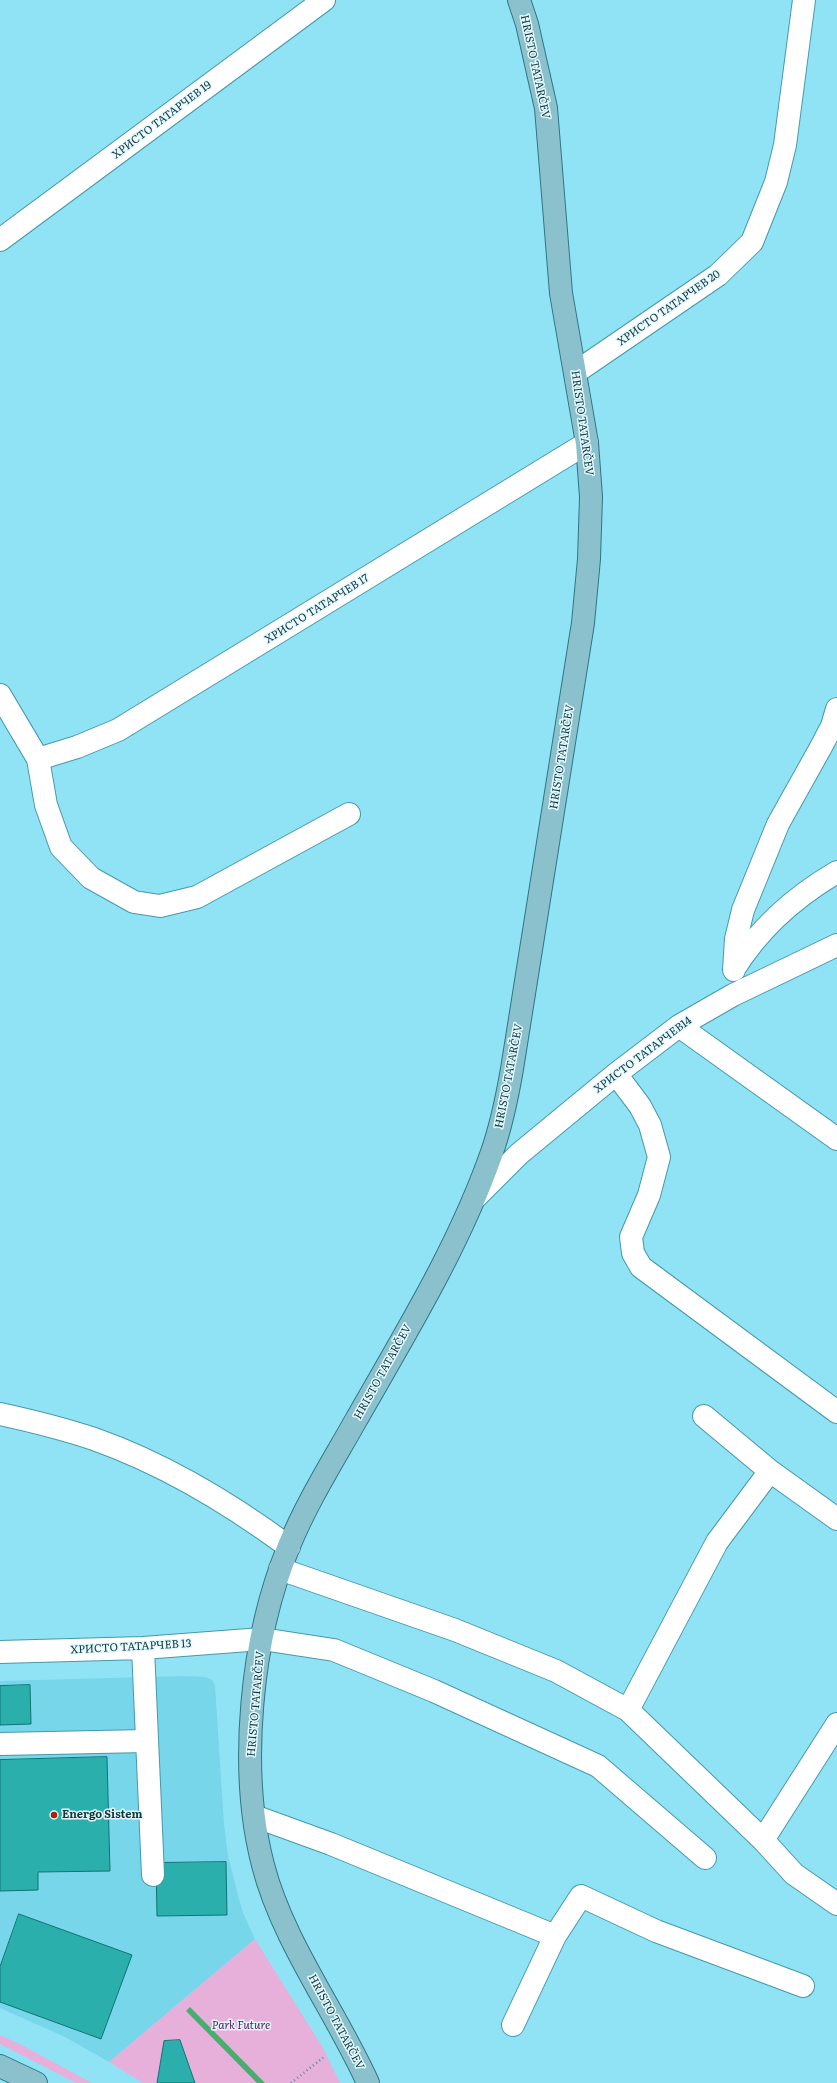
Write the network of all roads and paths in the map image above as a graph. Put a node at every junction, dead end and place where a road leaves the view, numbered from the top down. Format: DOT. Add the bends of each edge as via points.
graph roads {
  1 [pos="324,0"];
  2 [pos="519,0"];
  3 [pos="804,0"];
  4 [pos="0,240"];
  5 [pos="576,372"];
  6 [pos="588,443"];
  7 [pos="0,695"];
  8 [pos="837,709"];
  9 [pos="38,759"];
  10 [pos="349,814"];
  11 [pos="837,872"];
  12 [pos="837,945"];
  13 [pos="734,970"];
  14 [pos="733,995"];
  15 [pos="679,1026"];
  16 [pos="616,1074"];
  17 [pos="837,1139"];
  18 [pos="473,1200"];
  19 [pos="837,1412"];
  20 [pos="0,1414"];
  21 [pos="704,1416"];
  22 [pos="770,1471"];
  23 [pos="837,1519"];
  24 [pos="289,1546"];
  25 [pos="280,1569"];
  26 [pos="262,1639"];
  27 [pos="143,1648"];
  28 [pos="0,1652"];
  29 [pos="628,1710"];
  30 [pos="837,1724"];
  31 [pos="146,1741"];
  32 [pos="0,1744"];
  33 [pos="254,1816"];
  34 [pos="763,1840"];
  35 [pos="705,1858"];
  36 [pos="153,1874"];
  37 [pos="837,1904"];
  38 [pos="554,1936"];
  39 [pos="803,1986"];
  40 [pos="513,2025"];
  41 [pos="326,2056"];
  42 [pos="0,2066"];
  43 [pos="36,2083"];
  44 [pos="291,2083"];
  45 [pos="368,2083"];
  1 -- 4 [label="street, ХРИСТО ТАТАРЧЕВ 19"];
  2 -- 5 [label="main road, HRISTO TATARČEV" via="546,108 561,293"];
  3 -- 5 [label="street, ХРИСТО ТАТАРЧЕВ 20" via="785,145 776,182 752,242 718,275"];
  5 -- 6 [label="main road, HRISTO TATARČEV"];
  6 -- 9 [label="street, ХРИСТО ТАТАРЧЕВ 17" via="118,730 76,748"];
  6 -- 18 [label="main road, HRISTO TATARČEV" via="591,497 590,559 583,623 512,1069 498,1131"];
  7 -- 9 [label="street"];
  8 -- 13 [label="street" via="823,742 778,824 743,910 736,939"];
  9 -- 10 [label="street" via="46,805 61,847 91,878 134,902 160,906 197,897"];
  11 -- 13 [label="street" via="810,888 778,914"];
  12 -- 14 [label="street, ХРИСТО ТАТАРЧЕВ14"];
  13 -- 14 [label="street"];
  14 -- 15 [label="street, ХРИСТО ТАТАРЧЕВ14"];
  15 -- 16 [label="street, ХРИСТО ТАТАРЧЕВ14"];
  15 -- 17 [label="street"];
  16 -- 18 [label="street, ХРИСТО ТАТАРЧЕВ14" via="519,1154"];
  16 -- 19 [label="street" via="634,1096 647,1118 658,1157 649,1195 631,1237 633,1253 641,1267"];
  18 -- 24 [label="main road, HRISTO TATARČEV" via="441,1268 314,1493"];
  20 -- 24 [label="street" via="94,1439 153,1464 207,1491"];
  21 -- 22 [label="street"];
  22 -- 23 [label="street"];
  22 -- 29 [label="street" via="717,1542"];
  24 -- 25 [label="main road, HRISTO TATARČEV"];
  25 -- 26 [label="main road, HRISTO TATARČEV"];
  25 -- 29 [label="street" via="463,1633 556,1671"];
  26 -- 27 [label="street, ХРИСТО ТАТАРЧЕВ 13"];
  26 -- 33 [label="main road, HRISTO TATARČEV" via="255,1684 251,1743"];
  26 -- 35 [label="street, ХРИСТО ТАТАРЧЕВ 13" via="334,1650 434,1691 598,1766"];
  27 -- 28 [label="street, ХРИСТО ТАТАРЧЕВ 13"];
  27 -- 31 [label="street"];
  29 -- 34 [label="street"];
  30 -- 34 [label="street"];
  31 -- 32 [label="street"];
  31 -- 36 [label="street"];
  33 -- 38 [label="street" via="331,1844"];
  33 -- 45 [label="main road, HRISTO TATARČEV" via="262,1865 277,1908"];
  34 -- 37 [label="street" via="794,1874"];
  38 -- 39 [label="street" via="582,1896 656,1931"];
  38 -- 40 [label="street"];
  41 -- 44 [label="path"];
  42 -- 43 [label="main road"];
}
